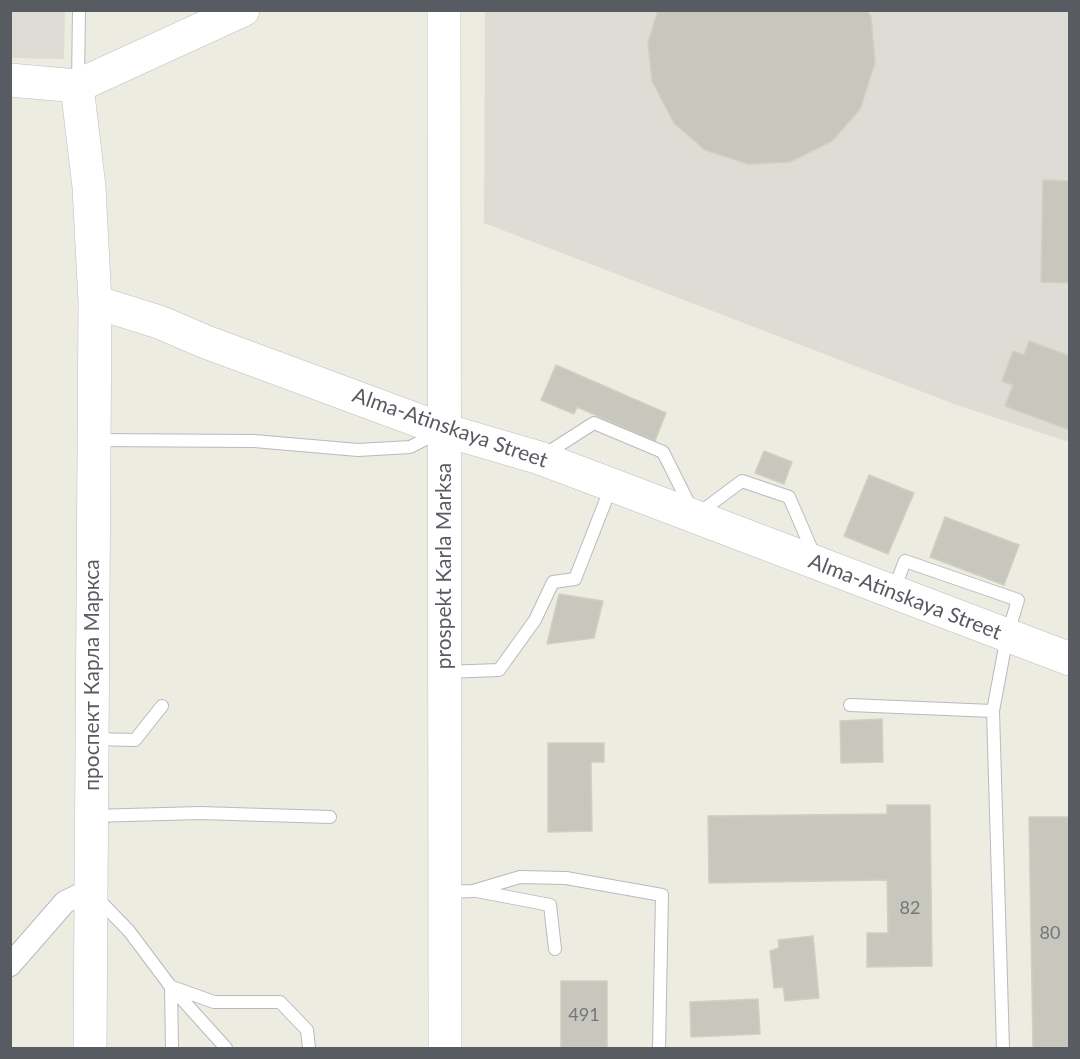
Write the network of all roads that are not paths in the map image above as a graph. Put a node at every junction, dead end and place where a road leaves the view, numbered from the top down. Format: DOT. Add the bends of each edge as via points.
graph roads {
  1 [pos="78,10"];
  2 [pos="243,10"];
  3 [pos="444,10"];
  4 [pos="10,80"];
  5 [pos="77,86"];
  6 [pos="94,302"];
  7 [pos="444,430"];
  8 [pos="94,440"];
  9 [pos="540,458"];
  10 [pos="612,484"];
  11 [pos="696,516"];
  12 [pos="819,566"];
  13 [pos="1007,636"];
  14 [pos="1070,659"];
  15 [pos="443,672"];
  16 [pos="850,705"];
  17 [pos="162,706"];
  18 [pos="993,711"];
  19 [pos="92,739"];
  20 [pos="91,816"];
  21 [pos="330,817"];
  22 [pos="90,890"];
  23 [pos="460,891"];
  24 [pos="555,949"];
  25 [pos="10,965"];
  26 [pos="171,987"];
  27 [pos="90,1048"];
  28 [pos="172,1048"];
  29 [pos="226,1048"];
  30 [pos="309,1048"];
  31 [pos="446,1048"];
  32 [pos="659,1048"];
  33 [pos="1003,1048"];
  1 -- 5 [label="lane"];
  2 -- 5 [label="main road"];
  3 -- 7 [label="main road, prospekt Karla Marksa"];
  4 -- 5 [label="main road"];
  5 -- 6 [label="main road" via="89,187"];
  6 -- 7 [label="main road, Alma-Atinskaya Street" via="159,322"];
  6 -- 8 [label="main road, проспект Карла Маркса"];
  7 -- 8 [label="lane" via="410,447 358,450 254,441"];
  7 -- 9 [label="main road, Alma-Atinskaya Street"];
  7 -- 15 [label="main road, prospekt Karla Marksa"];
  8 -- 19 [label="main road, проспект Карла Маркса"];
  9 -- 10 [label="main road, Alma-Atinskaya Street"];
  9 -- 11 [label="lane" via="594,423 663,452"];
  10 -- 11 [label="main road, Alma-Atinskaya Street"];
  10 -- 15 [label="lane" via="576,579 554,582 535,620 499,670"];
  11 -- 12 [label="main road, Alma-Atinskaya Street"];
  11 -- 12 [label="lane" via="742,481 789,497"];
  12 -- 13 [label="main road, Alma-Atinskaya Street"];
  13 -- 14 [label="main road, Alma-Atinskaya Street"];
  13 -- 18 [label="lane"];
  15 -- 23 [label="main road, prospekt Karla Marksa"];
  16 -- 18 [label="lane"];
  17 -- 19 [label="lane" via="135,740"];
  18 -- 33 [label="lane"];
  19 -- 20 [label="main road, проспект Карла Маркса"];
  20 -- 21 [label="lane" via="200,813"];
  20 -- 22 [label="main road, проспект Карла Маркса"];
  22 -- 25 [label="street" via="65,902"];
  22 -- 26 [label="lane" via="129,931"];
  22 -- 27 [label="main road, проспект Карла Маркса"];
  23 -- 24 [label="lane" via="550,905"];
  23 -- 31 [label="main road, prospekt Karla Marksa"];
  23 -- 32 [label="lane" via="520,877 566,878 662,895"];
  26 -- 28 [label="lane"];
  26 -- 29 [label="lane"];
  26 -- 30 [label="lane" via="214,1002 280,1002 307,1030"];
}
